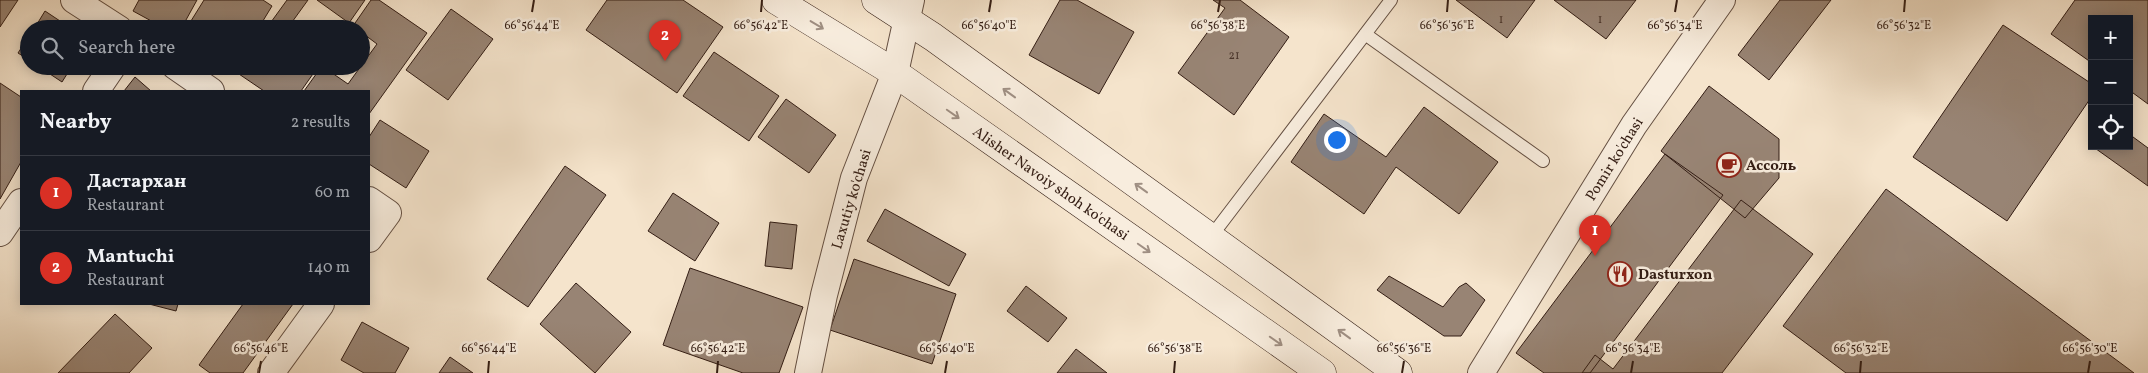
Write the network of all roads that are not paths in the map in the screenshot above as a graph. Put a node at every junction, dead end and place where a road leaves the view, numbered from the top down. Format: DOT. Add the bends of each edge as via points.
graph roads {
  1 [pos="74,0"];
  2 [pos="776,0"];
  3 [pos="876,0"];
  4 [pos="1391,0"];
  5 [pos="1722,0"];
  6 [pos="909,9"];
  7 [pos="105,20"];
  8 [pos="1365,34"];
  9 [pos="895,73"];
  10 [pos="107,75"];
  11 [pos="188,75"];
  12 [pos="97,90"];
  13 [pos="210,90"];
  14 [pos="1543,161"];
  15 [pos="370,201"];
  16 [pos="20,203"];
  17 [pos="0,233"];
  18 [pos="370,238"];
  19 [pos="1210,238"];
  20 [pos="320,305"];
  21 [pos="271,373"];
  22 [pos="808,373"];
  23 [pos="1322,373"];
  24 [pos="1398,373"];
  25 [pos="1481,373"];
  1 -- 7 [label="street"];
  2 -- 9 [label="main road, Alisher Navoiy shoh ko'chasi, one-way"];
  3 -- 6 [label="main road"];
  4 -- 8 [label="lane"];
  5 -- 25 [label="street, Pomir ko'chasi" via="1634,125"];
  6 -- 9 [label="street, Laxutiy ko'chasi"];
  19 -- 6 [label="main road, one-way"];
  8 -- 14 [label="lane"];
  8 -- 19 [label="lane"];
  9 -- 22 [label="street, Laxutiy ko'chasi" via="854,178"];
  9 -- 23 [label="main road, Alisher Navoiy shoh ko'chasi, one-way"];
  10 -- 12 [label="street"];
  11 -- 13 [label="street"];
  15 -- 18 [label="street" via="388,213"];
  16 -- 17 [label="street"];
  24 -- 19 [label="main road, one-way"];
  20 -- 21 [label="street"];
}
